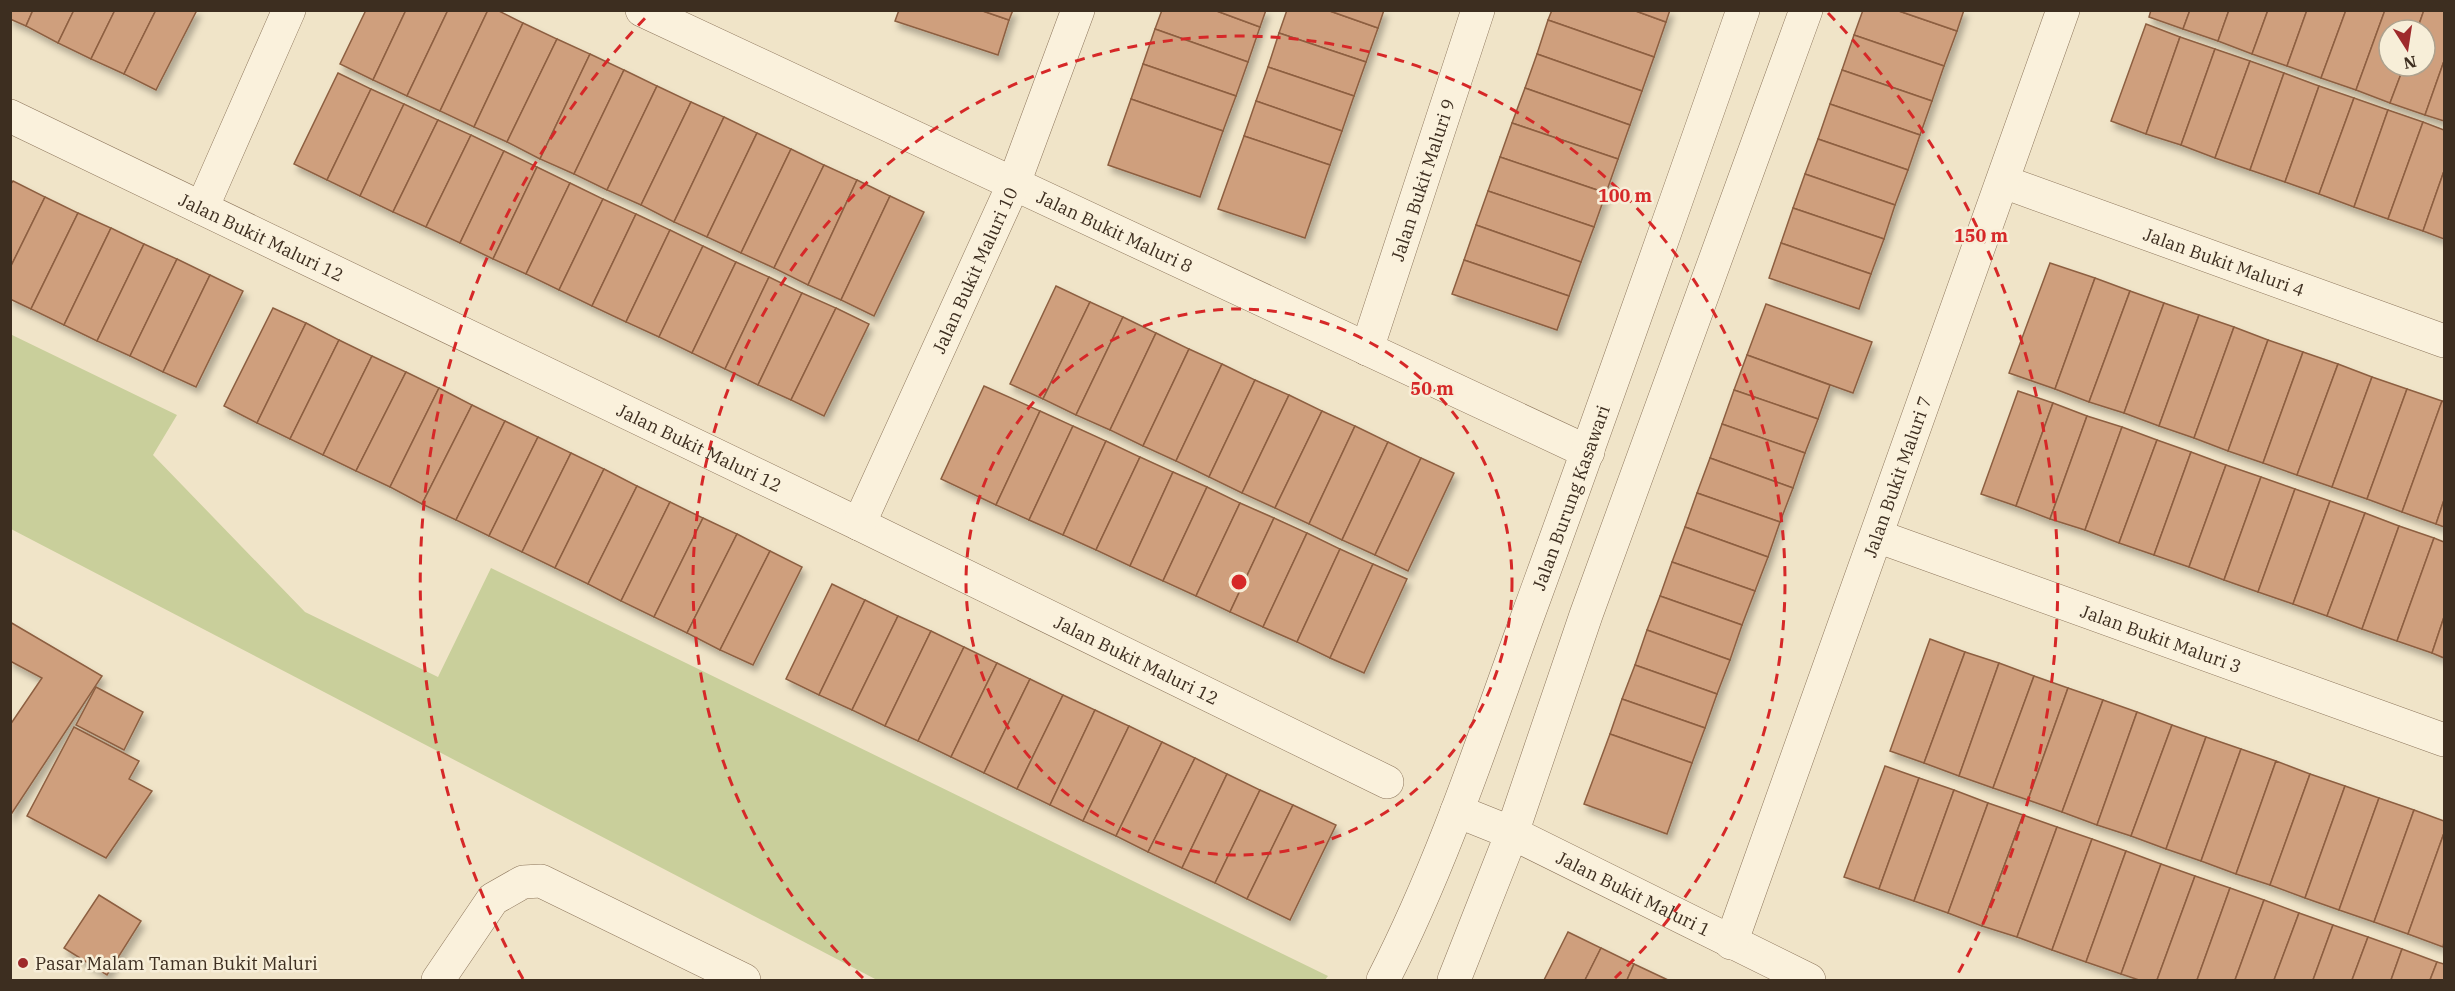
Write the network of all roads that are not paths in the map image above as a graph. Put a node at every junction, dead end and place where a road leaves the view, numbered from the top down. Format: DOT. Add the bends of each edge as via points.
graph roads {
  1 [pos="289,10"];
  2 [pos="642,10"];
  3 [pos="1078,10"];
  4 [pos="1478,10"];
  5 [pos="1743,10"];
  6 [pos="1806,10"];
  7 [pos="2063,10"];
  8 [pos="696,22"];
  9 [pos="10,116"];
  10 [pos="2004,182"];
  11 [pos="1014,183"];
  12 [pos="202,208"];
  13 [pos="2445,341"];
  14 [pos="1367,349"];
  15 [pos="1588,452"];
  16 [pos="859,524"];
  17 [pos="1877,536"];
  18 [pos="2445,740"];
  19 [pos="1387,782"];
  20 [pos="1457,811"];
  21 [pos="1512,833"];
  22 [pos="1731,943"];
  23 [pos="438,981"];
  24 [pos="744,981"];
  25 [pos="1383,981"];
  26 [pos="1454,981"];
  27 [pos="1809,981"];
  1 -- 12 [label="street"];
  2 -- 8 [label="street, Jalan Bukit Maluri 8"];
  3 -- 11 [label="street, Jalan Bukit Maluri 10"];
  4 -- 14 [label="street, Jalan Bukit Maluri 9"];
  5 -- 15 [label="street, Jalan Burung Kasawari"];
  6 -- 21 [label="street" via="1586,615"];
  7 -- 10 [label="street, Jalan Bukit Maluri 7"];
  8 -- 11 [label="street, Jalan Bukit Maluri 8"];
  9 -- 12 [label="street, Jalan Bukit Maluri 12"];
  10 -- 13 [label="street, Jalan Bukit Maluri 4"];
  10 -- 17 [label="street, Jalan Bukit Maluri 7"];
  11 -- 14 [label="street, Jalan Bukit Maluri 8"];
  11 -- 16 [label="street, Jalan Bukit Maluri 10"];
  12 -- 16 [label="street, Jalan Bukit Maluri 12"];
  14 -- 15 [label="street, Jalan Bukit Maluri 8"];
  15 -- 20 [label="street, Jalan Burung Kasawari"];
  16 -- 19 [label="street, Jalan Bukit Maluri 12"];
  17 -- 18 [label="street, Jalan Bukit Maluri 3"];
  17 -- 22 [label="street, Jalan Bukit Maluri 7"];
  20 -- 21 [label="street, Jalan Bukit Maluri 1"];
  20 -- 25 [label="street, Jalan Burung Kasawari"];
  21 -- 22 [label="street, Jalan Bukit Maluri 1"];
  21 -- 26 [label="street"];
  22 -- 27 [label="street, Jalan Bukit Maluri 1"];
  23 -- 24 [label="street" via="493,899 523,882 541,881"];
}
